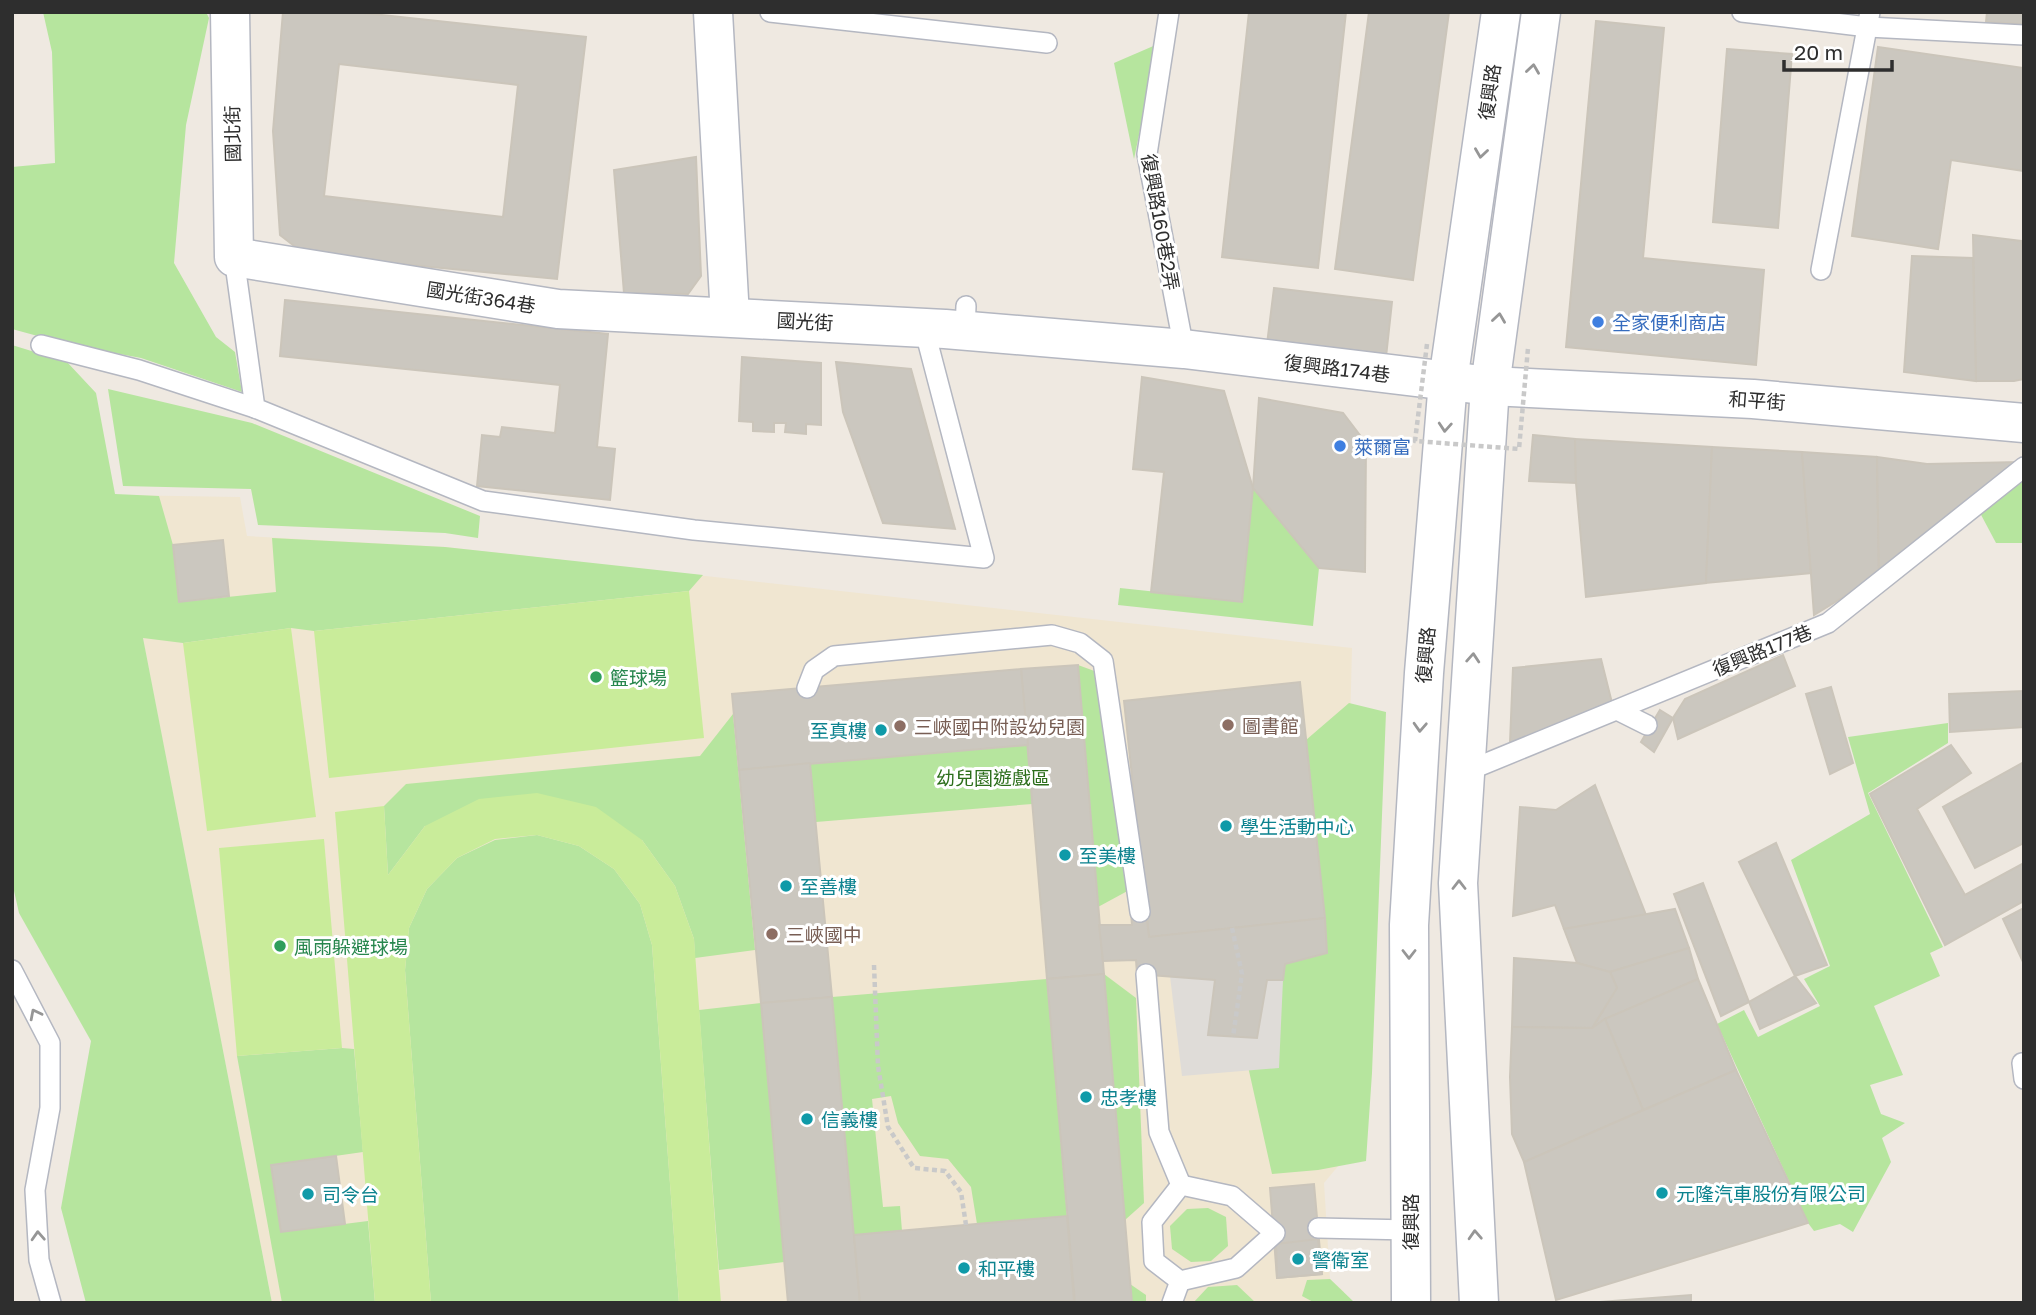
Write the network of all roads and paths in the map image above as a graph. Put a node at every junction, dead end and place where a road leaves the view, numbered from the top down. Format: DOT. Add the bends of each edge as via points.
graph roads {
  1 [pos="230,12"];
  2 [pos="713,12"];
  3 [pos="770,12"];
  4 [pos="1169,12"];
  5 [pos="1501,12"];
  6 [pos="1541,12"];
  7 [pos="1742,12"];
  8 [pos="1870,19"];
  9 [pos="2024,35"];
  10 [pos="1047,43"];
  11 [pos="234,257"];
  12 [pos="1821,270"];
  13 [pos="730,317"];
  14 [pos="949,320"];
  15 [pos="1427,344"];
  16 [pos="41,345"];
  17 [pos="1528,348"];
  18 [pos="1184,349"];
  19 [pos="1448,381"];
  20 [pos="1490,386"];
  21 [pos="255,408"];
  22 [pos="2024,423"];
  23 [pos="2024,467"];
  24 [pos="807,688"];
  25 [pos="1617,710"];
  26 [pos="1647,725"];
  27 [pos="1465,772"];
  28 [pos="1140,912"];
  29 [pos="1232,928"];
  30 [pos="874,965"];
  31 [pos="12,970"];
  32 [pos="1146,974"];
  33 [pos="1233,1037"];
  34 [pos="1181,1185"];
  35 [pos="967,1225"];
  36 [pos="1318,1228"];
  37 [pos="1410,1230"];
  38 [pos="1180,1281"];
  39 [pos="51,1303"];
  40 [pos="1171,1303"];
  41 [pos="1410,1303"];
  42 [pos="1479,1303"];
  1 -- 11 [label="main road, 國北街"];
  2 -- 13 [label="main road"];
  3 -- 10 [label="lane"];
  4 -- 18 [label="lane, 復興路160巷2弄" via="1147,154"];
  5 -- 19 [label="main road, 復興路, one-way"];
  20 -- 6 [label="main road, one-way"];
  7 -- 8 [label="lane"];
  8 -- 9 [label="lane"];
  8 -- 12 [label="lane"];
  11 -- 13 [label="main road, 國光街364巷" via="558,309"];
  11 -- 21 [label="lane"];
  13 -- 14 [label="main road, 國光街"];
  14 -- 18 [label="main road, 國光街"];
  14 -- 21 [label="lane" via="984,558 694,530 483,501"];
  15 -- 17 [label="path, bridge" via="1415,441 1519,450"];
  16 -- 21 [label="lane" via="139,369"];
  18 -- 19 [label="main road, 復興路174巷"];
  19 -- 20 [label="main road, 復興路174巷"];
  19 -- 37 [label="main road, 復興路, one-way" via="1409,925"];
  20 -- 22 [label="main road, 和平街" via="1753,399"];
  27 -- 20 [label="main road, one-way"];
  23 -- 25 [label="lane, 復興路177巷" via="1828,623"];
  24 -- 28 [label="lane" via="814,670 834,656 1052,635 1080,643 1103,661"];
  25 -- 26 [label="lane"];
  25 -- 27 [label="lane, 復興路177巷"];
  42 -- 27 [label="main road, one-way" via="1458,883"];
  29 -- 33 [label="path" via="1242,974"];
  30 -- 35 [label="path" via="878,1066 888,1127 914,1168 945,1171 961,1192"];
  39 -- 31 [label="lane, one-way" via="39,1260 35,1190 50,1108 50,1043"];
  32 -- 34 [label="lane" via="1159,1132"];
  34 -- 38 [label="lane" via="1152,1222 1154,1261"];
  34 -- 38 [label="lane" via="1232,1196 1275,1233 1236,1268"];
  36 -- 37 [label="lane"];
  37 -- 41 [label="main road, 復興路"];
  38 -- 40 [label="lane"];
}
